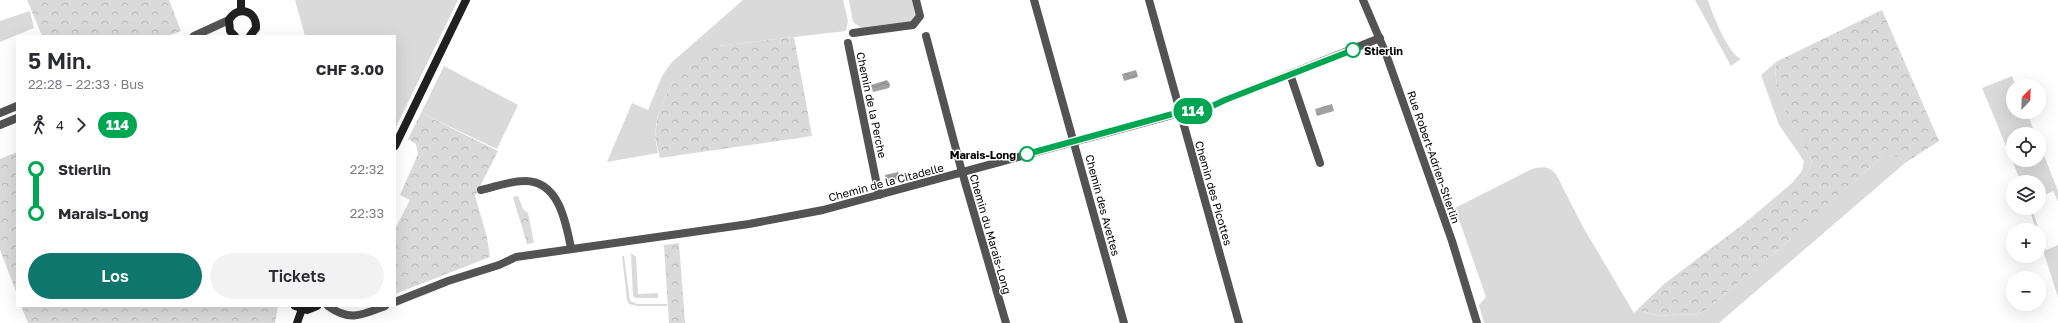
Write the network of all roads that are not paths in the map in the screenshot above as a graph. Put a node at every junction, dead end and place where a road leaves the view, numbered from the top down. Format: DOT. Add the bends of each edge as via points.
graph roads {
  1 [pos="241,0"];
  2 [pos="466,0"];
  3 [pos="916,0"];
  4 [pos="1034,0"];
  5 [pos="1149,0"];
  6 [pos="1363,0"];
  7 [pos="241,10"];
  8 [pos="229,20"];
  9 [pos="853,32"];
  10 [pos="196,35"];
  11 [pos="232,35"];
  12 [pos="251,35"];
  13 [pos="926,36"];
  14 [pos="1380,38"];
  15 [pos="848,43"];
  16 [pos="1290,74"];
  17 [pos="16,106"];
  18 [pos="1180,112"];
  19 [pos="0,113"];
  20 [pos="16,118"];
  21 [pos="0,124"];
  22 [pos="1073,142"];
  23 [pos="396,144"];
  24 [pos="1320,163"];
  25 [pos="962,172"];
  26 [pos="482,190"];
  27 [pos="879,195"];
  28 [pos="570,248"];
  29 [pos="396,302"];
  30 [pos="314,307"];
  31 [pos="330,307"];
  32 [pos="382,307"];
  33 [pos="298,308"];
  34 [pos="297,323"];
  35 [pos="1006,323"];
  36 [pos="1124,323"];
  37 [pos="1239,323"];
  38 [pos="1477,323"];
  1 -- 7 [label="main road"];
  2 -- 23 [label="main road"];
  3 -- 9 [label="street" via="920,16 913,26"];
  4 -- 22 [label="street, Chemin des Avettes"];
  5 -- 18 [label="street, Chemin des Picottes"];
  6 -- 14 [label="street, Rue Robert-Adrien-Stierlin"];
  7 -- 8 [label="main road"];
  7 -- 12 [label="main road" via="249,12 255,18 256,28"];
  8 -- 10 [label="street"];
  8 -- 11 [label="main road" via="228,26"];
  13 -- 25 [label="street, Chemin du Marais-Long"];
  14 -- 16 [label="street, Chemin de la Citadelle"];
  14 -- 38 [label="street, Rue Robert-Adrien-Stierlin" via="1452,241"];
  15 -- 27 [label="street, Chemin de la Perche"];
  16 -- 18 [label="street, Chemin de la Citadelle" via="1206,109"];
  16 -- 24 [label="street"];
  17 -- 19 [label="street"];
  18 -- 22 [label="street, Chemin de la Citadelle"];
  18 -- 37 [label="street, Chemin des Picottes"];
  20 -- 21 [label="street"];
  22 -- 25 [label="street, Chemin de la Citadelle"];
  22 -- 36 [label="street, Chemin des Avettes"];
  25 -- 27 [label="street, Chemin de la Citadelle"];
  25 -- 35 [label="street, Chemin du Marais-Long"];
  26 -- 28 [label="street" via="524,181 550,190 562,212"];
  27 -- 28 [label="street, Chemin de la Citadelle" via="776,220"];
  28 -- 29 [label="street, Chemin de la Citadelle" via="511,258 499,265 448,281"];
  30 -- 33 [label="main road" via="307,310"];
  31 -- 32 [label="street" via="351,317"];
  33 -- 34 [label="main road"];
}
